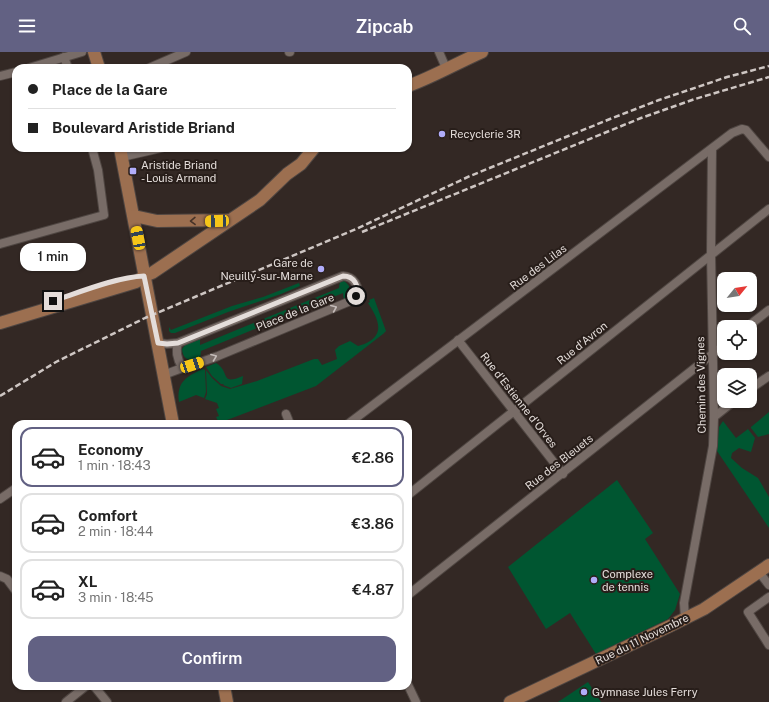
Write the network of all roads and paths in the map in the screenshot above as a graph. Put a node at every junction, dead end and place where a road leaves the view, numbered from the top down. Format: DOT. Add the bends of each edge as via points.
graph roads {
  1 [pos="82,52"];
  2 [pos="94,52"];
  3 [pos="186,52"];
  4 [pos="439,52"];
  5 [pos="482,52"];
  6 [pos="64,57"];
  7 [pos="42,64"];
  8 [pos="67,64"];
  9 [pos="98,64"];
  10 [pos="158,64"];
  11 [pos="446,68"];
  12 [pos="12,73"];
  13 [pos="0,76"];
  14 [pos="412,76"];
  15 [pos="412,84"];
  16 [pos="712,148"];
  17 [pos="93,152"];
  18 [pos="121,152"];
  19 [pos="301,152"];
  20 [pos="311,152"];
  21 [pos="769,157"];
  22 [pos="288,174"];
  23 [pos="769,209"];
  24 [pos="134,216"];
  25 [pos="228,220"];
  26 [pos="157,222"];
  27 [pos="138,238"];
  28 [pos="0,244"];
  29 [pos="711,254"];
  30 [pos="144,276"];
  31 [pos="769,310"];
  32 [pos="0,317"];
  33 [pos="756,320"];
  34 [pos="0,323"];
  35 [pos="458,340"];
  36 [pos="158,343"];
  37 [pos="178,343"];
  38 [pos="717,351"];
  39 [pos="712,355"];
  40 [pos="182,367"];
  41 [pos="164,375"];
  42 [pos="769,376"];
  43 [pos="757,384"];
  44 [pos="725,408"];
  45 [pos="513,412"];
  46 [pos="286,414"];
  47 [pos="714,417"];
  48 [pos="172,420"];
  49 [pos="288,420"];
  50 [pos="353,420"];
  51 [pos="563,474"];
  52 [pos="12,491"];
  53 [pos="412,492"];
  54 [pos="0,499"];
  55 [pos="764,568"];
  56 [pos="3,578"];
  57 [pos="769,585"];
  58 [pos="12,587"];
  59 [pos="412,592"];
  60 [pos="769,597"];
  61 [pos="685,619"];
  62 [pos="769,645"];
  63 [pos="81,690"];
  64 [pos="97,690"];
  65 [pos="225,690"];
  66 [pos="410,690"];
  67 [pos="66,702"];
  68 [pos="107,702"];
  69 [pos="227,702"];
  70 [pos="416,702"];
  71 [pos="510,702"];
  1 -- 6 [label="street"];
  2 -- 9 [label="main road"];
  3 -- 10 [label="street"];
  4 -- 11 [label="street"];
  5 -- 11 [label="main road"];
  6 -- 7 [label="street"];
  6 -- 8 [label="street"];
  11 -- 14 [label="main road" via="427,70"];
  11 -- 15 [label="main road"];
  12 -- 13 [label="street"];
  16 -- 21 [label="street, Rue des Lilas" via="742,129 750,133"];
  16 -- 29 [label="street, Chemin des Vignes"];
  16 -- 35 [label="street, Rue des Lilas"];
  17 -- 28 [label="street" via="104,215"];
  18 -- 24 [label="main road"];
  19 -- 22 [label="main road"];
  20 -- 22 [label="main road"];
  22 -- 25 [label="main road" via="260,200"];
  23 -- 29 [label="street, Rue d'Avron"];
  24 -- 26 [label="main road"];
  24 -- 27 [label="main road"];
  25 -- 26 [label="main road, one-way"];
  25 -- 30 [label="main road"];
  26 -- 27 [label="main road"];
  27 -- 30 [label="main road"];
  29 -- 39 [label="street, Chemin des Vignes"];
  29 -- 45 [label="street, Rue d'Avron"];
  30 -- 32 [label="main road" via="121,280"];
  30 -- 34 [label="main road" via="124,286"];
  30 -- 36 [label="main road"];
  31 -- 33 [label="street"];
  35 -- 45 [label="street, Rue d'Estienne d'Orves"];
  35 -- 50 [label="street, Rue des Lilas"];
  36 -- 37 [label="street, Place de la Gare"];
  36 -- 41 [label="main road"];
  37 -- 40 [label="street" via="178,360"];
  40 -- 37 [label="street, Place de la Gare, one-way" via="218,356 348,302 356,296 358,288 352,279 343,276"];
  38 -- 39 [label="street, Rue des Bleuets"];
  39 -- 47 [label="street, Chemin des Vignes"];
  39 -- 51 [label="street, Rue des Bleuets"];
  40 -- 41 [label="street, Place de la Gare"];
  41 -- 48 [label="main road"];
  42 -- 43 [label="street"];
  44 -- 47 [label="street"];
  45 -- 51 [label="street, Rue d'Estienne d'Orves"];
  45 -- 53 [label="street, Rue d'Avron"];
  46 -- 49 [label="street"];
  47 -- 61 [label="street, Chemin des Vignes" via="713,446 684,603"];
  51 -- 59 [label="street, Rue des Bleuets"];
  52 -- 54 [label="street"];
  55 -- 57 [label="street"];
  55 -- 61 [label="main road, Rue du 11 Novembre"];
  56 -- 58 [label="street"];
  60 -- 62 [label="street" via="748,612"];
  61 -- 71 [label="main road, Rue du 11 Novembre"];
  63 -- 67 [label="street"];
  64 -- 68 [label="street"];
  65 -- 69 [label="main road"];
  66 -- 70 [label="street"];
}
